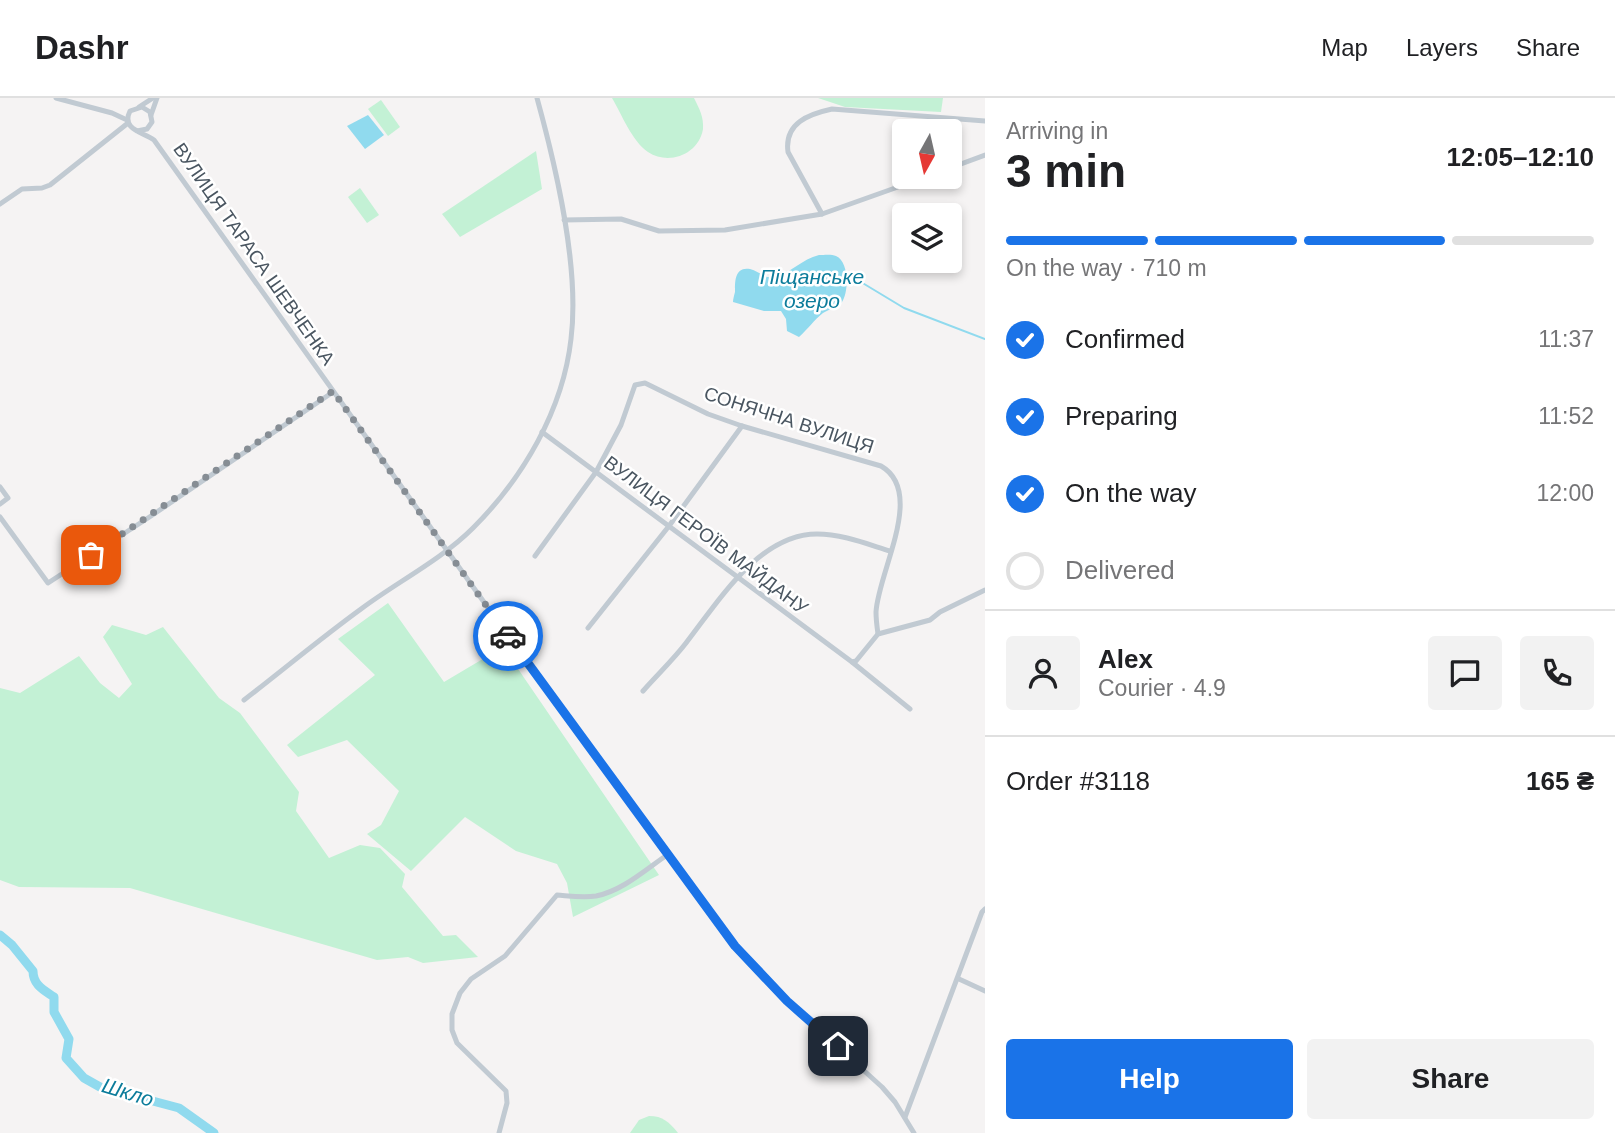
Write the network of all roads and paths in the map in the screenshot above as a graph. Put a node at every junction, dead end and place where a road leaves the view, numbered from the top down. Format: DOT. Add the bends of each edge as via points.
graph roads {
  1 [pos="56,98"];
  2 [pos="155,98"];
  3 [pos="537,98"];
  4 [pos="139,107"];
  5 [pos="130,111"];
  6 [pos="112,113"];
  7 [pos="151,115"];
  8 [pos="985,121"];
  9 [pos="128,122"];
  10 [pos="151,125"];
  11 [pos="137,131"];
  12 [pos="154,140"];
  13 [pos="985,155"];
  14 [pos="962,164"];
  15 [pos="892,189"];
  16 [pos="0,204"];
  17 [pos="822,214"];
  18 [pos="564,220"];
  19 [pos="333,391"];
  20 [pos="742,426"];
  21 [pos="542,432"];
  22 [pos="596,472"];
  23 [pos="0,487"];
  24 [pos="0,504"];
  25 [pos="0,517"];
  26 [pos="669,526"];
  27 [pos="447,550"];
  28 [pos="890,551"];
  29 [pos="535,556"];
  30 [pos="739,578"];
  31 [pos="985,590"];
  32 [pos="588,628"];
  33 [pos="878,634"];
  34 [pos="852,662"];
  35 [pos="643,691"];
  36 [pos="244,700"];
  37 [pos="910,709"];
  38 [pos="667,855"];
  39 [pos="985,909"];
  40 [pos="959,979"];
  41 [pos="985,991"];
  42 [pos="905,1117"];
  43 [pos="499,1133"];
  44 [pos="914,1133"];
  1 -- 6 [label="street"];
  2 -- 4 [label="street"];
  2 -- 7 [label="street"];
  3 -- 18 [label="street"];
  4 -- 5 [label="street"];
  4 -- 7 [label="street"];
  5 -- 6 [label="street"];
  5 -- 9 [label="street"];
  6 -- 9 [label="street"];
  7 -- 10 [label="street"];
  8 -- 17 [label="street" via="832,109 798,121 786,142 788,152"];
  9 -- 11 [label="street"];
  9 -- 16 [label="street" via="50,185 22,189"];
  10 -- 11 [label="street"];
  10 -- 12 [label="street, ВУЛИЦЯ ТАРАСА ШЕВЧЕНКА"];
  11 -- 12 [label="street, ВУЛИЦЯ ТАРАСА ШЕВЧЕНКА"];
  12 -- 19 [label="street, ВУЛИЦЯ ТАРАСА ШЕВЧЕНКА"];
  13 -- 14 [label="street"];
  15 -- 17 [label="street"];
  17 -- 18 [label="street" via="725,230 659,231 621,219"];
  18 -- 21 [label="street" via="573,289 572,337 562,382"];
  19 -- 25 [label="street" via="48,583"];
  19 -- 27 [label="street, ВУЛИЦЯ ТАРАСА ШЕВЧЕНКА"];
  20 -- 22 [label="street, СОНЯЧНА ВУЛИЦЯ" via="639,383 631,391 621,425"];
  20 -- 26 [label="street"];
  20 -- 28 [label="street, СОНЯЧНА ВУЛИЦЯ" via="888,470 901,492 900,517"];
  21 -- 22 [label="street, ВУЛИЦЯ ГЕРОЇВ МАЙДАНУ"];
  21 -- 27 [label="street" via="529,459 503,493"];
  22 -- 26 [label="street, ВУЛИЦЯ ГЕРОЇВ МАЙДАНУ"];
  22 -- 29 [label="street"];
  23 -- 24 [label="street" via="8,498"];
  26 -- 30 [label="street, ВУЛИЦЯ ГЕРОЇВ МАЙДАНУ"];
  26 -- 32 [label="street"];
  27 -- 36 [label="street" via="361,609"];
  27 -- 38 [label="street, ВУЛИЦЯ ТАРАСА ШЕВЧЕНКА"];
  28 -- 30 [label="street" via="841,536 788,539 763,554"];
  28 -- 33 [label="street, СОНЯЧНА ВУЛИЦЯ" via="876,611"];
  30 -- 34 [label="street, ВУЛИЦЯ ГЕРОЇВ МАЙДАНУ"];
  30 -- 35 [label="street"];
  31 -- 33 [label="street" via="930,620"];
  33 -- 34 [label="street"];
  34 -- 37 [label="street, ВУЛИЦЯ ГЕРОЇВ МАЙДАНУ"];
  38 -- 42 [label="street, ВУЛИЦЯ ТАРАСА ШЕВЧЕНКА" via="743,955 872,1076"];
  38 -- 43 [label="street" via="606,893 557,895 505,956 471,979 460,993 452,1014 457,1043 506,1091"];
  39 -- 40 [label="street"];
  40 -- 41 [label="street"];
  40 -- 42 [label="street"];
  42 -- 44 [label="street, ВУЛИЦЯ ТАРАСА ШЕВЧЕНКА"];
}
